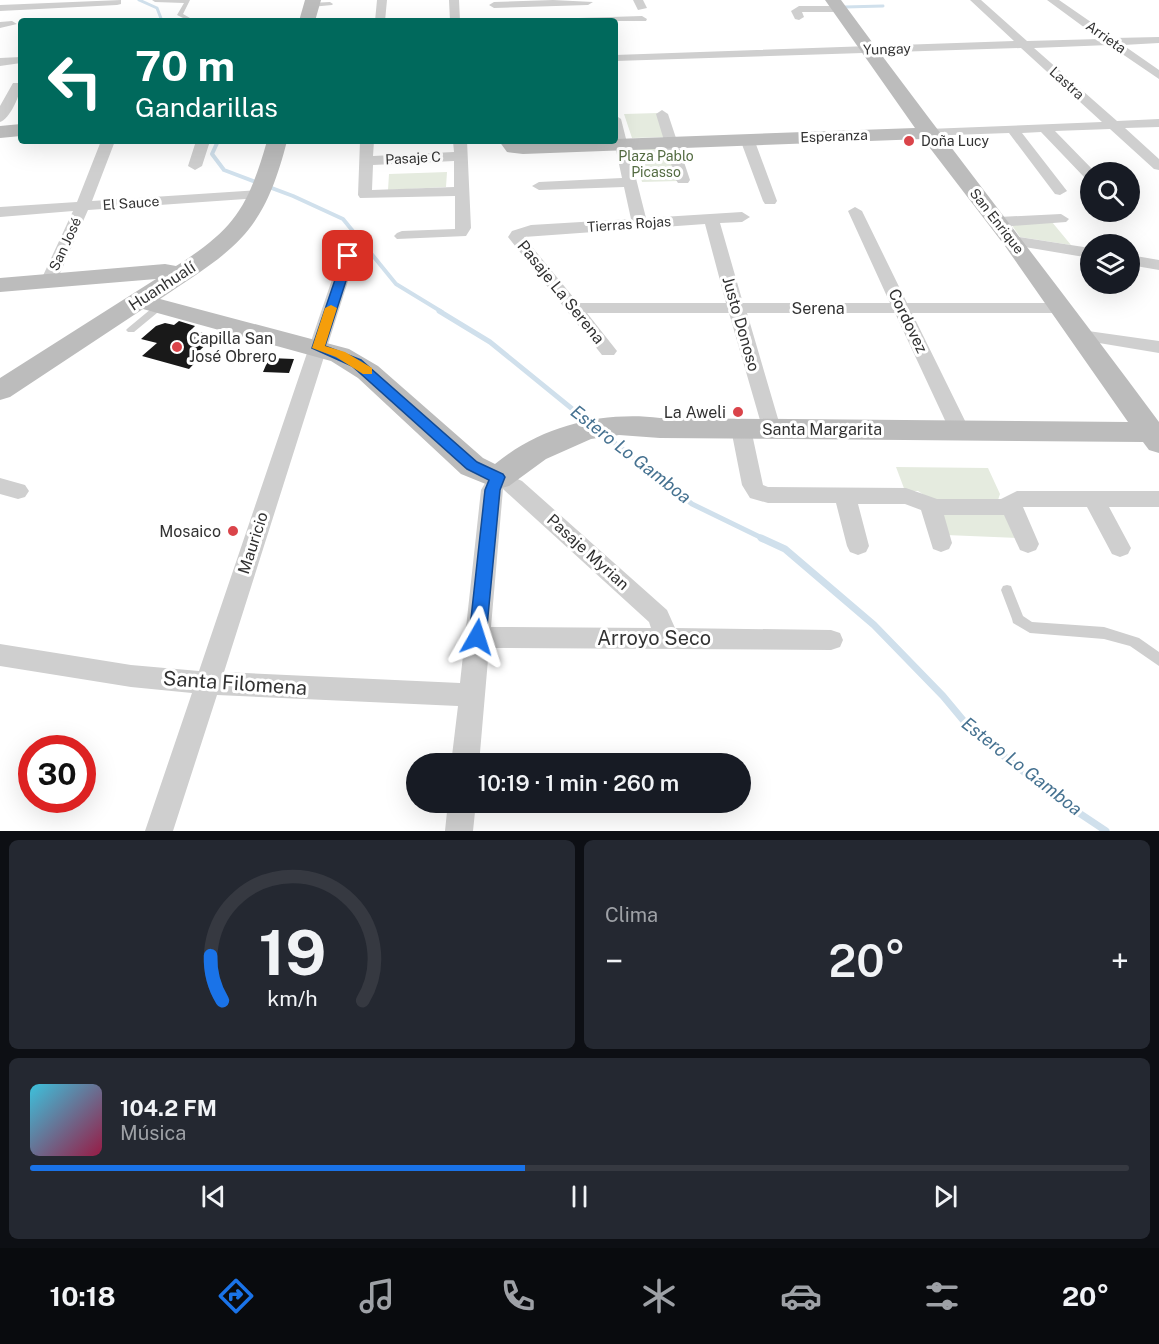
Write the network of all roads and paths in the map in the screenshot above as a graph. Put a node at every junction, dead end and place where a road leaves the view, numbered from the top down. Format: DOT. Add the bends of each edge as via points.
graph roads {
  1 [pos="155,0"];
  2 [pos="382,0"];
  3 [pos="454,0"];
  4 [pos="975,0"];
  5 [pos="1052,0"];
  6 [pos="588,1"];
  7 [pos="117,2"];
  8 [pos="312,2"];
  9 [pos="536,2"];
  10 [pos="330,4"];
  11 [pos="835,4"];
  12 [pos="494,5"];
  13 [pos="0,8"];
  14 [pos="641,9"];
  15 [pos="799,17"];
  16 [pos="187,18"];
  17 [pos="308,18"];
  18 [pos="380,18"];
  19 [pos="455,18"];
  20 [pos="592,18"];
  21 [pos="605,18"];
  22 [pos="12,24"];
  23 [pos="0,25"];
  24 [pos="1159,40"];
  25 [pos="1114,43"];
  26 [pos="1025,45"];
  27 [pos="868,50"];
  28 [pos="618,58"];
  29 [pos="18,60"];
  30 [pos="0,62"];
  31 [pos="1159,75"];
  32 [pos="17,86"];
  33 [pos="662,114"];
  34 [pos="0,118"];
  35 [pos="1159,123"];
  36 [pos="1115,126"];
  37 [pos="1045,129"];
  38 [pos="18,130"];
  39 [pos="1013,130"];
  40 [pos="0,132"];
  41 [pos="618,132"];
  42 [pos="928,133"];
  43 [pos="747,139"];
  44 [pos="671,142"];
  45 [pos="107,144"];
  46 [pos="202,144"];
  47 [pos="276,144"];
  48 [pos="367,144"];
  49 [pos="460,144"];
  50 [pos="512,144"];
  51 [pos="621,144"];
  52 [pos="461,156"];
  53 [pos="365,161"];
  54 [pos="195,166"];
  55 [pos="1159,166"];
  56 [pos="1080,169"];
  57 [pos="683,180"];
  58 [pos="630,182"];
  59 [pos="264,186"];
  60 [pos="539,186"];
  61 [pos="1060,190"];
  62 [pos="463,191"];
  63 [pos="770,201"];
  64 [pos="83,206"];
  65 [pos="855,211"];
  66 [pos="0,212"];
  67 [pos="742,217"];
  68 [pos="711,219"];
  69 [pos="1061,219"];
  70 [pos="999,222"];
  71 [pos="640,224"];
  72 [pos="517,234"];
  73 [pos="402,236"];
  74 [pos="1013,241"];
  75 [pos="1080,251"];
  76 [pos="348,256"];
  77 [pos="1140,262"];
  78 [pos="1159,265"];
  79 [pos="181,274"];
  80 [pos="49,280"];
  81 [pos="6,287"];
  82 [pos="150,303"];
  83 [pos="574,308"];
  84 [pos="736,308"];
  85 [pos="1062,308"];
  86 [pos="902,309"];
  87 [pos="131,330"];
  88 [pos="1082,335"];
  89 [pos="1159,347"];
  90 [pos="318,348"];
  91 [pos="608,351"];
  92 [pos="0,391"];
  93 [pos="741,429"];
  94 [pos="771,429"];
  95 [pos="960,431"];
  96 [pos="1156,436"];
  97 [pos="498,477"];
  98 [pos="845,495"];
  99 [pos="1094,499"];
  100 [pos="1159,499"];
  101 [pos="930,505"];
  102 [pos="1009,506"];
  103 [pos="941,543"];
  104 [pos="1028,544"];
  105 [pos="858,546"];
  106 [pos="1120,548"];
  107 [pos="1007,590"];
  108 [pos="477,637"];
  109 [pos="666,638"];
  110 [pos="831,640"];
  111 [pos="0,655"];
  112 [pos="1159,660"];
  113 [pos="207,683"];
  114 [pos="472,694"];
  115 [pos="466,753"];
  116 [pos="461,813"];
  117 [pos="159,831"];
  118 [pos="459,831"];
  1 -- 16 [label="lane" via="188,1 180,15"];
  2 -- 18 [label="street"];
  3 -- 19 [label="street"];
  4 -- 26 [label="street, Lastra"];
  5 -- 25 [label="street, Arrieta"];
  6 -- 9 [label="street"];
  6 -- 20 [label="street"];
  7 -- 13 [label="street"];
  8 -- 10 [label="lane"];
  8 -- 17 [label="street"];
  9 -- 12 [label="street"];
  11 -- 15 [label="street" via="796,10"];
  11 -- 27 [label="street, San Enrique"];
  14 -- 21 [label="street"];
  22 -- 23 [label="street"];
  24 -- 25 [label="street, Yungay"];
  25 -- 26 [label="street, Yungay"];
  25 -- 31 [label="street, Arrieta"];
  26 -- 27 [label="street, Yungay"];
  26 -- 36 [label="street, Lastra"];
  27 -- 28 [label="street, Yungay"];
  27 -- 42 [label="street, San Enrique"];
  29 -- 30 [label="street"];
  32 -- 34 [label="street"];
  33 -- 44 [label="street"];
  35 -- 36 [label="street, Esperanza"];
  36 -- 37 [label="street, Esperanza"];
  36 -- 55 [label="street, Lastra"];
  37 -- 39 [label="street, Esperanza"];
  37 -- 56 [label="street"];
  38 -- 40 [label="street"];
  39 -- 42 [label="street, Esperanza"];
  39 -- 61 [label="street"];
  41 -- 51 [label="street"];
  42 -- 43 [label="street, Esperanza"];
  42 -- 70 [label="street, San Enrique"];
  43 -- 44 [label="street, Esperanza"];
  43 -- 63 [label="street"];
  44 -- 51 [label="street, Esperanza"];
  44 -- 57 [label="street"];
  45 -- 64 [label="street, San José"];
  46 -- 54 [label="street"];
  47 -- 59 [label="street, Huanhualí"];
  48 -- 53 [label="street"];
  49 -- 52 [label="street"];
  50 -- 51 [label="street, Esperanza" via="523,148"];
  51 -- 58 [label="street"];
  52 -- 53 [label="street, Pasaje C"];
  52 -- 62 [label="street"];
  53 -- 62 [label="street" via="364,195"];
  58 -- 60 [label="street"];
  58 -- 71 [label="street"];
  59 -- 64 [label="street, El Sauce"];
  59 -- 79 [label="street, Huanhualí" via="249,219 238,232"];
  62 -- 73 [label="street" via="461,233"];
  64 -- 66 [label="street, El Sauce"];
  64 -- 80 [label="street, San José"];
  65 -- 86 [label="street, Cordovez"];
  67 -- 68 [label="street, Tierras Rojas"];
  68 -- 71 [label="street, Tierras Rojas"];
  68 -- 84 [label="street, Justo Donoso"];
  69 -- 70 [label="street"];
  70 -- 74 [label="street, San Enrique"];
  71 -- 72 [label="street, Tierras Rojas"];
  72 -- 83 [label="street, Pasaje La Serena"];
  74 -- 75 [label="street"];
  74 -- 85 [label="street, San Enrique"];
  76 -- 90 [label="street, Mauricio"];
  77 -- 78 [label="street"];
  79 -- 80 [label="street" via="165,271"];
  79 -- 82 [label="street, Huanhualí"];
  80 -- 81 [label="street"];
  82 -- 87 [label="lane"];
  82 -- 90 [label="street"];
  82 -- 92 [label="street, Huanhualí"];
  83 -- 84 [label="street, Serena"];
  83 -- 91 [label="street, Pasaje La Serena"];
  84 -- 86 [label="street, Serena"];
  84 -- 94 [label="street, Justo Donoso"];
  85 -- 86 [label="street, Serena"];
  85 -- 88 [label="street, San Enrique"];
  86 -- 95 [label="street, Cordovez"];
  88 -- 89 [label="street"];
  88 -- 96 [label="street, San Enrique"];
  90 -- 97 [label="street" via="356,363 472,466"];
  90 -- 113 [label="street, Mauricio"];
  93 -- 94 [label="street, Santa Margarita"];
  93 -- 97 [label="street, Santa Margarita" via="598,428 517,462"];
  93 -- 98 [label="street" via="757,492"];
  94 -- 95 [label="street, Santa Margarita"];
  95 -- 96 [label="street, Santa Margarita"];
  97 -- 108 [label="street" via="492,490"];
  97 -- 109 [label="street, Pasaje Myrian" via="515,486 659,617"];
  98 -- 101 [label="street" via="906,496"];
  98 -- 105 [label="street"];
  99 -- 100 [label="street"];
  99 -- 102 [label="street" via="1017,499"];
  99 -- 106 [label="street"];
  101 -- 102 [label="street"];
  101 -- 103 [label="street"];
  102 -- 104 [label="street"];
  107 -- 112 [label="lane" via="1018,620 1030,627 1104,633 1134,642"];
  108 -- 109 [label="street, Arroyo Seco"];
  108 -- 114 [label="street"];
  109 -- 110 [label="street, Arroyo Seco"];
  111 -- 113 [label="street, Santa Filomena"];
  113 -- 114 [label="street, Santa Filomena"];
  113 -- 117 [label="street, Mauricio"];
  114 -- 115 [label="street"];
  116 -- 118 [label="street"];
}
